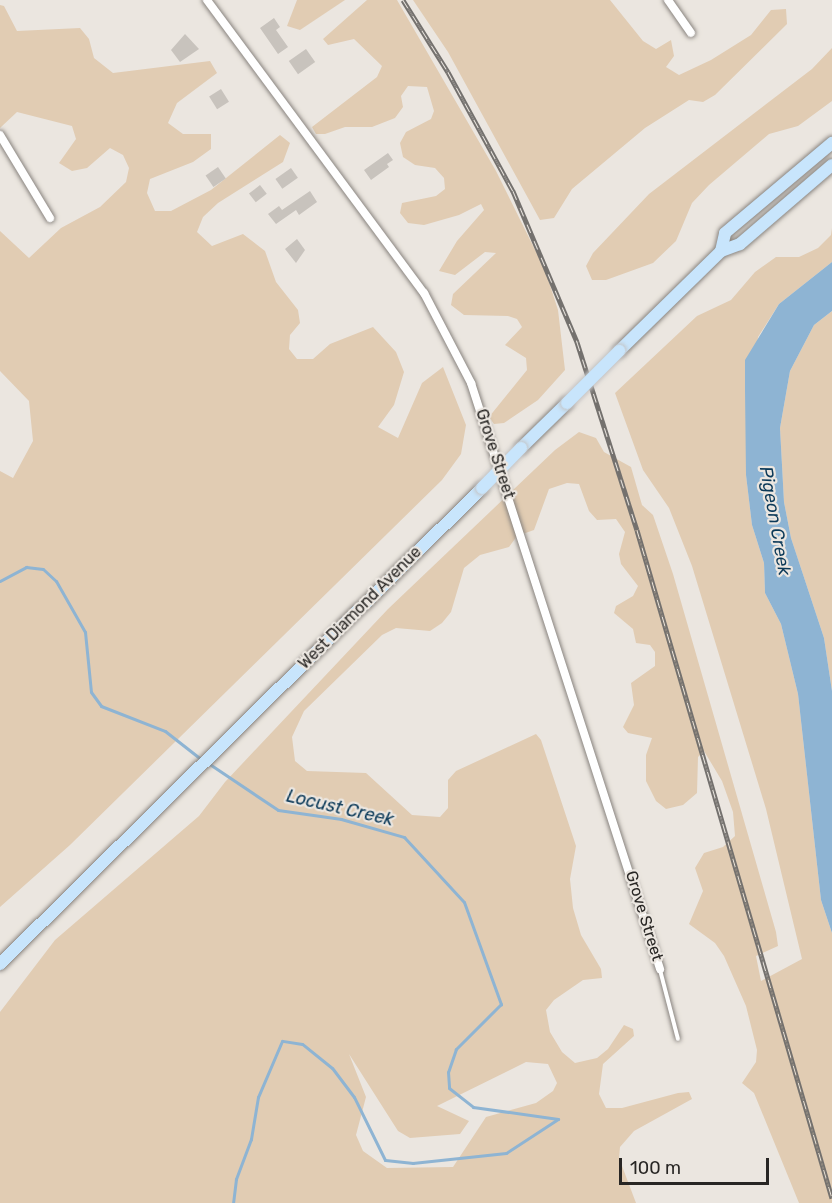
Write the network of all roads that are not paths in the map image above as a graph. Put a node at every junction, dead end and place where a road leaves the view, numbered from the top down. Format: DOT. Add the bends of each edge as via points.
graph roads {
  1 [pos="207,0"];
  2 [pos="668,0"];
  3 [pos="691,33"];
  4 [pos="0,135"];
  5 [pos="832,143"];
  6 [pos="832,165"];
  7 [pos="50,218"];
  8 [pos="721,252"];
  9 [pos="0,964"];
  10 [pos="660,969"];
  11 [pos="678,1039"];
  1 -- 10 [label="street, Grove Street" via="424,293 471,383"];
  2 -- 3 [label="street"];
  4 -- 7 [label="street"];
  5 -- 8 [label="main road, West Diamond Avenue" via="725,233"];
  6 -- 8 [label="main road, West Diamond Avenue" via="740,244"];
  8 -- 9 [label="main road, West Diamond Avenue, bridge"];
  10 -- 11 [label="lane"];
}
